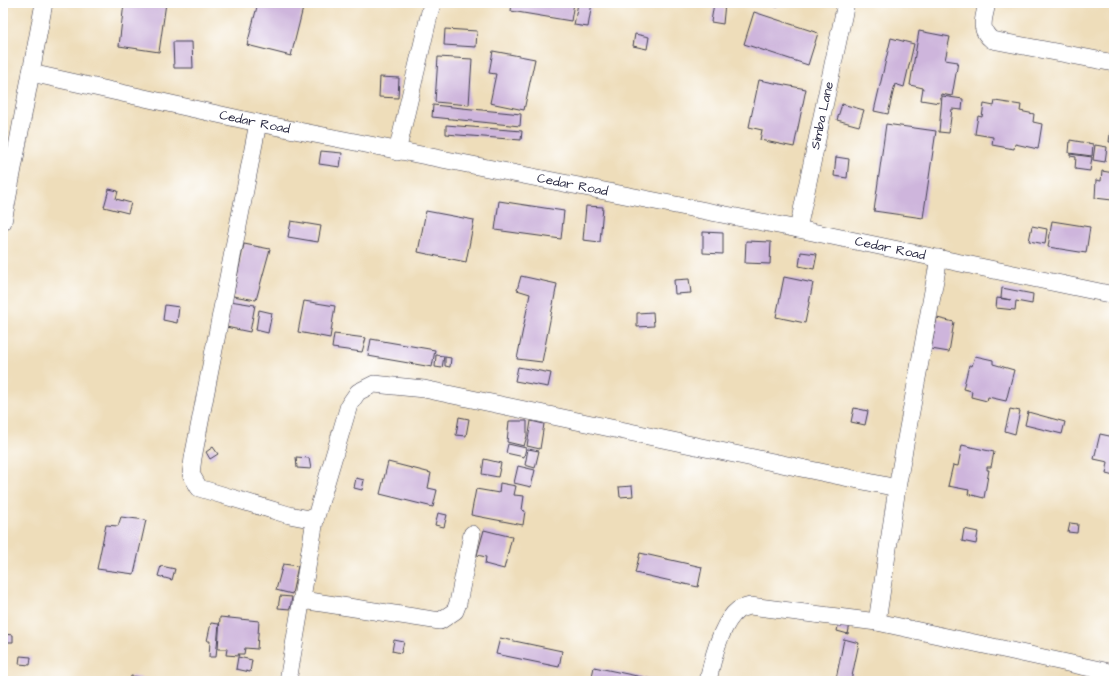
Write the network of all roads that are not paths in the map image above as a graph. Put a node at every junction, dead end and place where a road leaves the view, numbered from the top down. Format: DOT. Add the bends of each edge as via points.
graph roads {
  1 [pos="44,3"];
  2 [pos="432,3"];
  3 [pos="846,3"];
  4 [pos="987,3"];
  5 [pos="1114,63"];
  6 [pos="31,73"];
  7 [pos="258,123"];
  8 [pos="397,152"];
  9 [pos="3,222"];
  10 [pos="798,229"];
  11 [pos="938,258"];
  12 [pos="1114,295"];
  13 [pos="898,488"];
  14 [pos="314,520"];
  15 [pos="472,534"];
  16 [pos="302,600"];
  17 [pos="876,622"];
  18 [pos="1114,673"];
  19 [pos="288,681"];
  20 [pos="708,681"];
  1 -- 6 [label="street"];
  2 -- 8 [label="street"];
  3 -- 10 [label="street, Simba Lane"];
  4 -- 5 [label="street" via="983,25 985,34 992,40"];
  6 -- 7 [label="street, Cedar Road"];
  6 -- 9 [label="street"];
  7 -- 8 [label="street, Cedar Road"];
  7 -- 14 [label="street" via="191,474 199,488"];
  8 -- 10 [label="street, Cedar Road"];
  10 -- 11 [label="street, Cedar Road"];
  11 -- 12 [label="street, Cedar Road"];
  11 -- 13 [label="street"];
  13 -- 14 [label="street" via="424,389 374,384 358,392 349,405"];
  13 -- 17 [label="street"];
  14 -- 16 [label="street"];
  15 -- 16 [label="street" via="458,603 455,611 440,621"];
  16 -- 19 [label="street"];
  17 -- 18 [label="street"];
  17 -- 20 [label="street" via="750,606 738,610 727,623 713,657"];
}
